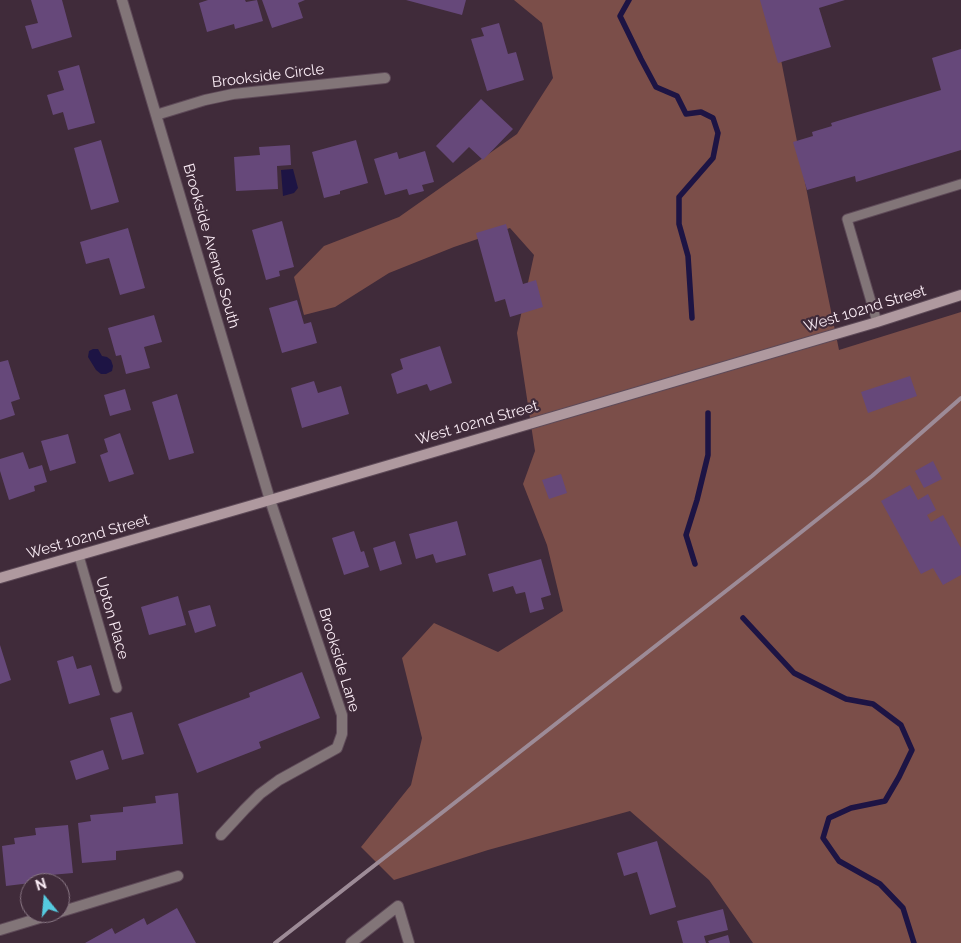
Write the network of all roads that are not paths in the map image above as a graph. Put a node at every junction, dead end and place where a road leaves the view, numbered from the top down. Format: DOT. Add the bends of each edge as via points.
graph roads {
  1 [pos="122,0"];
  2 [pos="385,78"];
  3 [pos="156,114"];
  4 [pos="961,184"];
  5 [pos="961,295"];
  6 [pos="877,322"];
  7 [pos="270,500"];
  8 [pos="79,556"];
  9 [pos="0,578"];
  10 [pos="117,688"];
  11 [pos="221,835"];
  12 [pos="178,876"];
  13 [pos="70,909"];
  14 [pos="23,923"];
  15 [pos="0,930"];
  16 [pos="351,943"];
  17 [pos="409,943"];
  1 -- 3 [label="street, Brookside Avenue South"];
  2 -- 3 [label="street, Brookside Circle" via="233,94"];
  3 -- 7 [label="street, Brookside Avenue South"];
  4 -- 6 [label="lane" via="847,219"];
  5 -- 6 [label="street, West 102nd Street"];
  6 -- 7 [label="street, West 102nd Street"];
  7 -- 8 [label="street, West 102nd Street"];
  7 -- 11 [label="street, Brookside Lane" via="342,715 342,734 337,748 260,794"];
  8 -- 9 [label="street, West 102nd Street"];
  8 -- 10 [label="lane, Upton Place"];
  12 -- 13 [label="street"];
  14 -- 15 [label="street"];
  16 -- 17 [label="street" via="398,906"];
}
